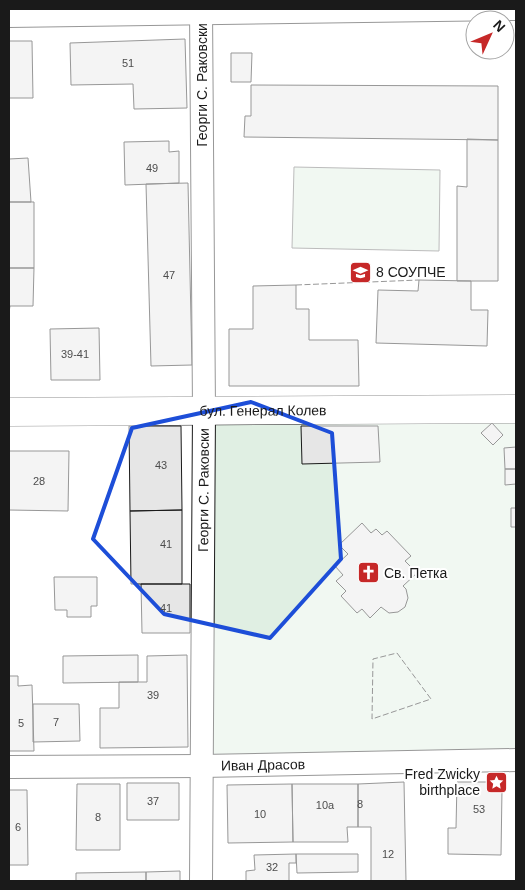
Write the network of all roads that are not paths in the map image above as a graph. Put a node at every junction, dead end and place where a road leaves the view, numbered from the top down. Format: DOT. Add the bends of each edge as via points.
graph roads {
  1 [pos="516,9"];
  2 [pos="202,11"];
  3 [pos="9,16"];
  4 [pos="516,408"];
  5 [pos="204,411"];
  6 [pos="9,412"];
  7 [pos="516,760"];
  8 [pos="201,766"];
  9 [pos="9,767"];
  10 [pos="201,881"];
  1 -- 2 [label="street"];
  2 -- 3 [label="street"];
  2 -- 5 [label="street, Георги С. Раковски"];
  4 -- 5 [label="street, бул. Генерал Колев"];
  5 -- 6 [label="street, бул. Генерал Колев"];
  5 -- 8 [label="street, Георги С. Раковски"];
  7 -- 8 [label="street, Иван Драсов"];
  8 -- 9 [label="street, Иван Драсов"];
  8 -- 10 [label="street, Георги С. Раковски"];
}
